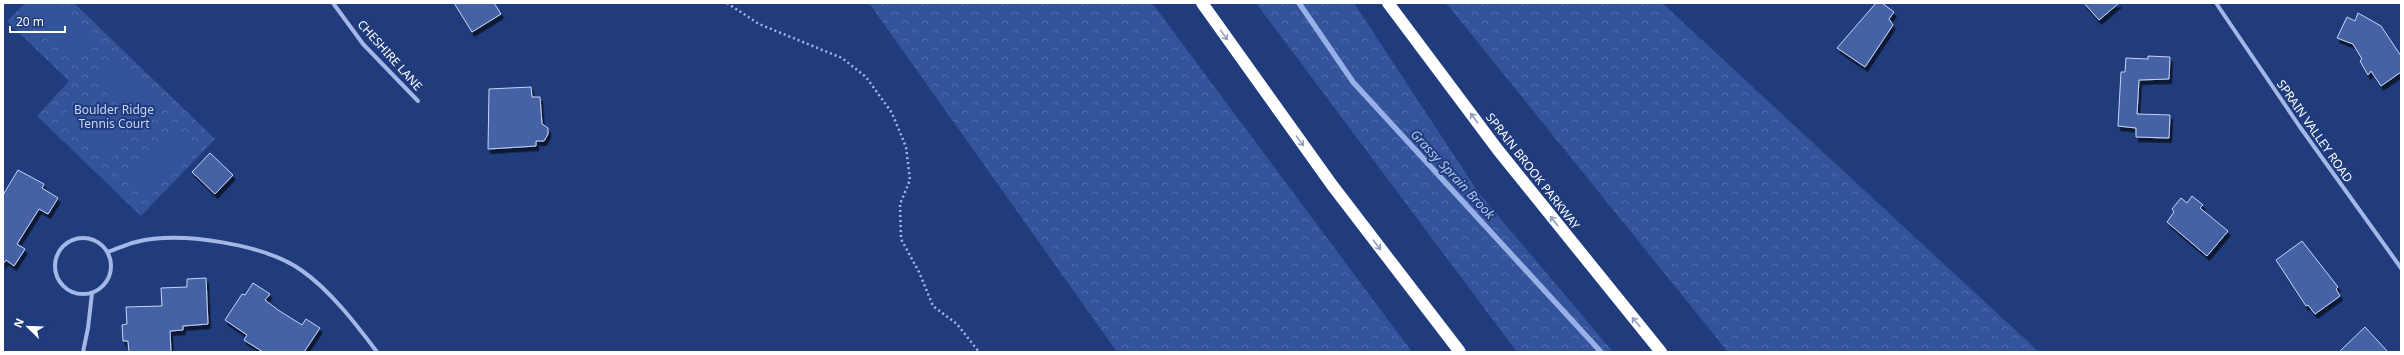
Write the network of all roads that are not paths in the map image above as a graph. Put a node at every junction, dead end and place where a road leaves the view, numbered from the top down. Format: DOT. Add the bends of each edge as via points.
graph roads {
  1 [pos="333,3"];
  2 [pos="1202,3"];
  3 [pos="1388,3"];
  4 [pos="2216,3"];
  5 [pos="418,101"];
  6 [pos="108,252"];
  7 [pos="2401,268"];
  8 [pos="92,293"];
  9 [pos="83,352"];
  10 [pos="377,352"];
  11 [pos="1460,352"];
  12 [pos="1660,352"];
  1 -- 5 [label="street, CHESHIRE LANE" via="363,44"];
  2 -- 11 [label="highway, one-way" via="1332,186"];
  12 -- 3 [label="highway, SPRAIN BROOK PARKWAY, one-way" via="1503,156"];
  4 -- 7 [label="street, SPRAIN VALLEY ROAD"];
  6 -- 8 [label="street" via="111,264 109,277 105,284"];
  6 -- 8 [label="street" via="93,240 83,238 73,239 65,244 57,256 55,271 64,288 82,295"];
  6 -- 10 [label="street" via="136,242 162,239 227,242 276,257 301,270 326,293"];
  8 -- 9 [label="street"];
}
